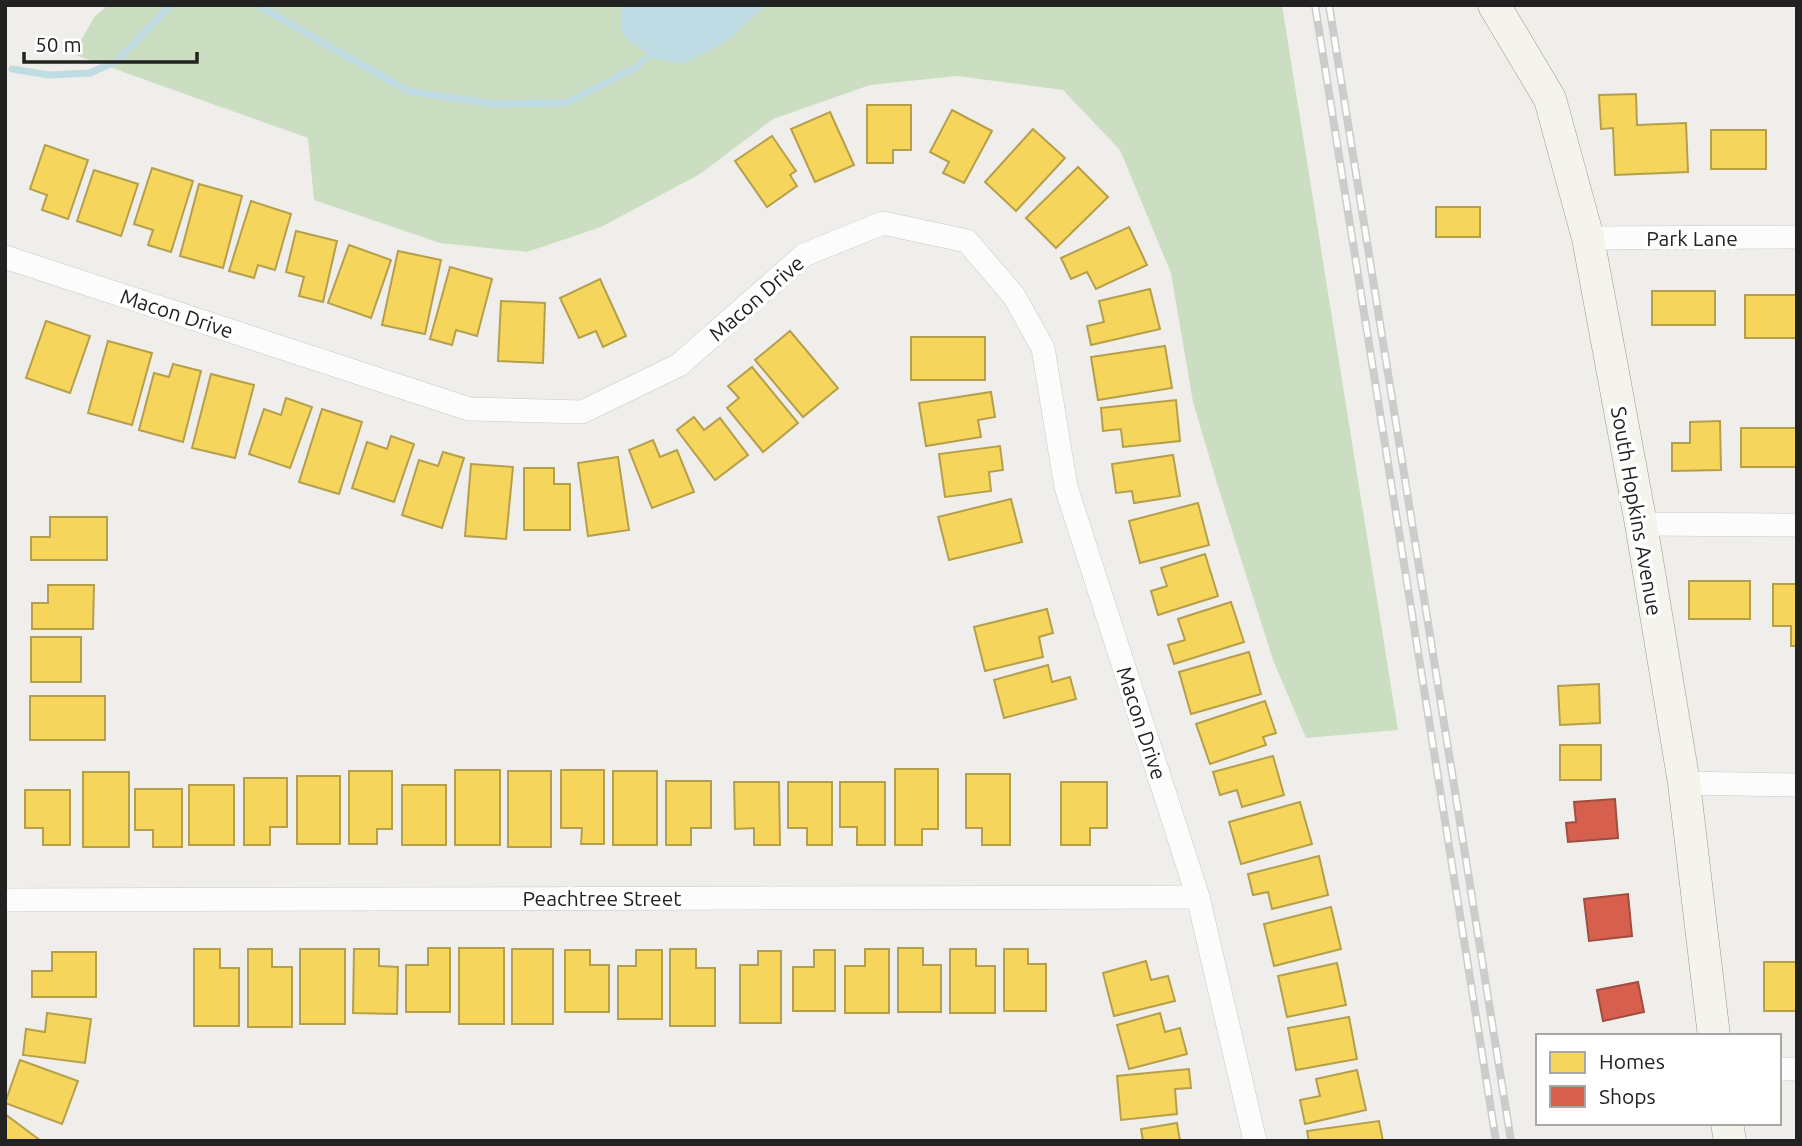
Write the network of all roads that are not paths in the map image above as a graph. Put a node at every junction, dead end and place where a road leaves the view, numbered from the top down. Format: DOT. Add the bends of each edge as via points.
graph roads {
  1 [pos="1494,5"];
  2 [pos="1797,237"];
  3 [pos="1588,238"];
  4 [pos="5,257"];
  5 [pos="1640,524"];
  6 [pos="1797,525"];
  7 [pos="1684,783"];
  8 [pos="1797,785"];
  9 [pos="1198,897"];
  10 [pos="5,900"];
  11 [pos="1714,1034"];
  12 [pos="1255,1141"];
  1 -- 3 [label="street, South Hopkins Avenue" via="1549,99"];
  2 -- 3 [label="street, Park Lane"];
  3 -- 5 [label="street, South Hopkins Avenue"];
  4 -- 9 [label="street, Macon Drive" via="469,409 582,412 679,365 804,255 883,223 967,241 1014,296 1043,348 1066,487"];
  5 -- 6 [label="street"];
  5 -- 7 [label="street, South Hopkins Avenue"];
  7 -- 8 [label="street"];
  7 -- 11 [label="street, South Hopkins Avenue"];
  9 -- 10 [label="street, Peachtree Street"];
  9 -- 12 [label="street, Macon Drive"];
}
